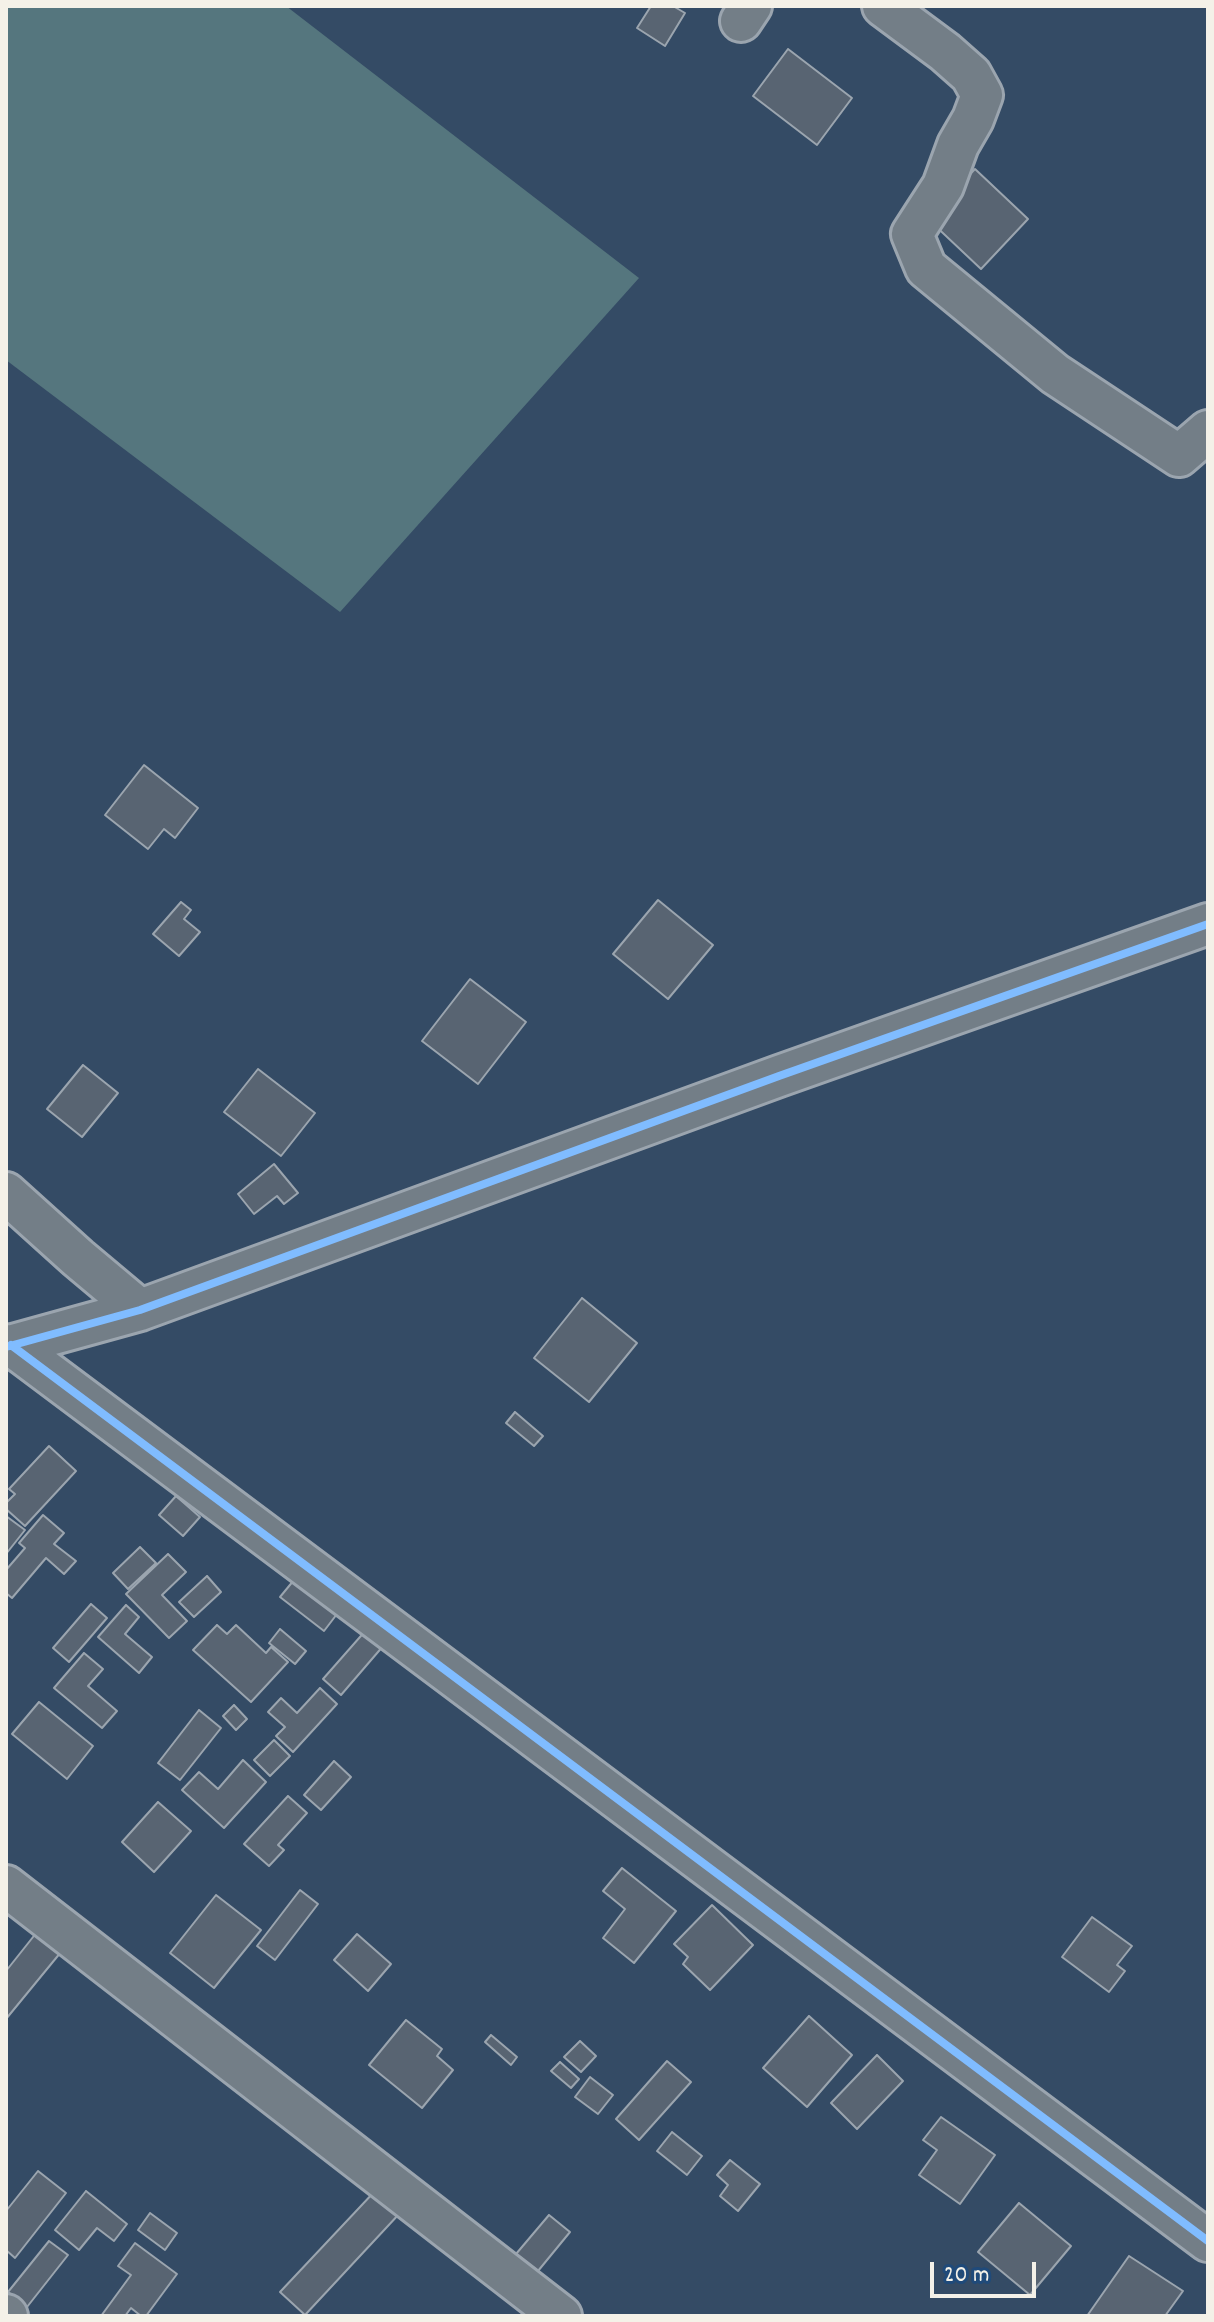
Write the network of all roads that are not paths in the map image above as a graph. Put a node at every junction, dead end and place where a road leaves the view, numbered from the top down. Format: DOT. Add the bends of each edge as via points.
graph roads {
  1 [pos="883,6"];
  2 [pos="1208,431"];
  3 [pos="1208,924"];
  4 [pos="6,1193"];
  5 [pos="140,1310"];
  6 [pos="8,1346"];
  7 [pos="6,1886"];
  8 [pos="1208,2241"];
  9 [pos="561,2316"];
  1 -- 2 [label="street" via="971,75 982,95 943,186 912,234 926,268 1055,374 1179,456"];
  3 -- 5 [label="street"];
  4 -- 5 [label="street"];
  5 -- 6 [label="street"];
  6 -- 8 [label="street"];
  7 -- 9 [label="street"];
}
